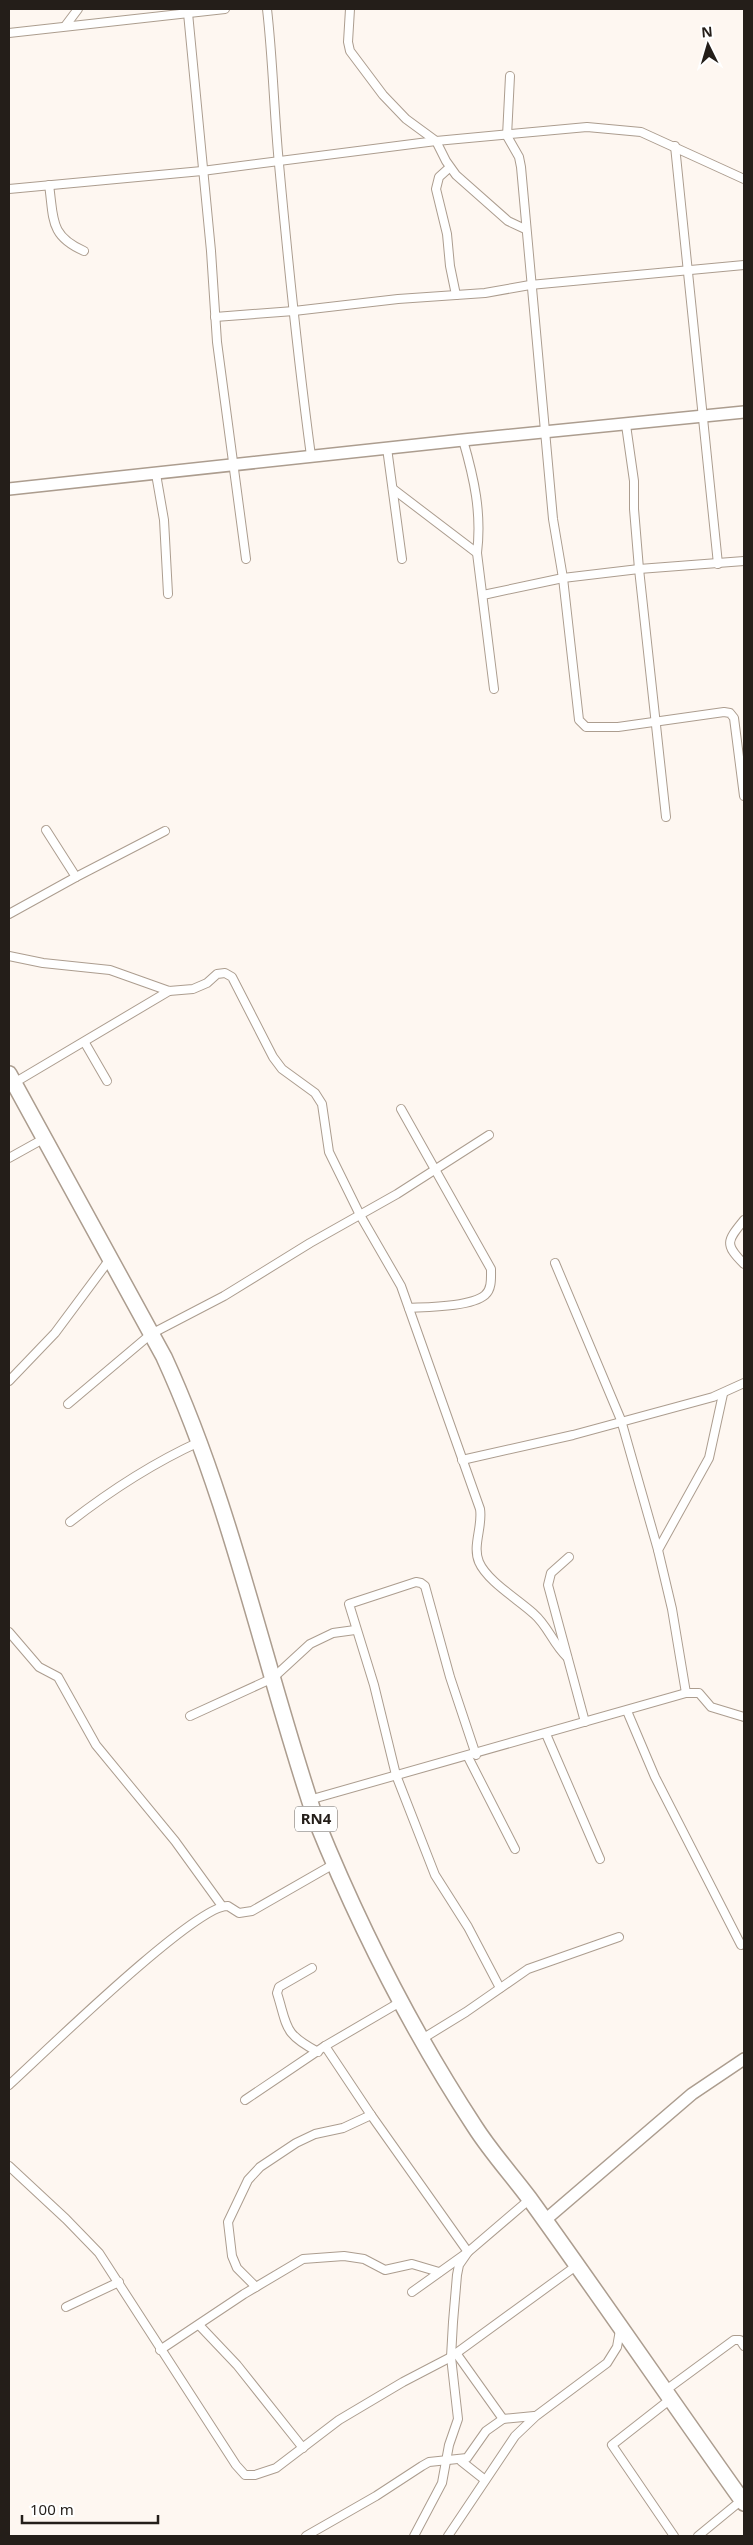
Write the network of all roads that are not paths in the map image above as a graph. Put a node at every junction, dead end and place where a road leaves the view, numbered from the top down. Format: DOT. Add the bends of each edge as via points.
graph roads {
  1 [pos="78,9"];
  2 [pos="225,9"];
  3 [pos="268,9"];
  4 [pos="350,9"];
  5 [pos="188,13"];
  6 [pos="66,25"];
  7 [pos="9,33"];
  8 [pos="510,76"];
  9 [pos="507,136"];
  10 [pos="436,141"];
  11 [pos="675,146"];
  12 [pos="279,162"];
  13 [pos="450,168"];
  14 [pos="202,171"];
  15 [pos="744,179"];
  16 [pos="49,185"];
  17 [pos="9,189"];
  18 [pos="525,230"];
  19 [pos="84,250"];
  20 [pos="744,265"];
  21 [pos="689,272"];
  22 [pos="530,285"];
  23 [pos="456,295"];
  24 [pos="294,311"];
  25 [pos="215,318"];
  26 [pos="744,412"];
  27 [pos="704,416"];
  28 [pos="626,425"];
  29 [pos="544,432"];
  30 [pos="463,440"];
  31 [pos="388,448"];
  32 [pos="311,456"];
  33 [pos="232,465"];
  34 [pos="156,474"];
  35 [pos="393,488"];
  36 [pos="9,489"];
  37 [pos="477,554"];
  38 [pos="246,559"];
  39 [pos="402,559"];
  40 [pos="744,561"];
  41 [pos="718,564"];
  42 [pos="639,569"];
  43 [pos="563,578"];
  44 [pos="168,594"];
  45 [pos="483,595"];
  46 [pos="494,689"];
  47 [pos="656,721"];
  48 [pos="744,796"];
  49 [pos="666,817"];
  50 [pos="46,830"];
  51 [pos="165,831"];
  52 [pos="76,877"];
  53 [pos="9,914"];
  54 [pos="9,956"];
  55 [pos="169,991"];
  56 [pos="85,1042"];
  57 [pos="11,1079"];
  58 [pos="107,1081"];
  59 [pos="401,1108"];
  60 [pos="489,1135"];
  61 [pos="44,1138"];
  62 [pos="9,1158"];
  63 [pos="436,1169"];
  64 [pos="360,1215"];
  65 [pos="744,1220"];
  66 [pos="110,1259"];
  67 [pos="555,1263"];
  68 [pos="744,1264"];
  69 [pos="409,1308"];
  70 [pos="151,1334"];
  71 [pos="9,1381"];
  72 [pos="744,1383"];
  73 [pos="723,1394"];
  74 [pos="68,1404"];
  75 [pos="621,1420"];
  76 [pos="199,1442"];
  77 [pos="462,1460"];
  78 [pos="70,1522"];
  79 [pos="658,1550"];
  80 [pos="569,1557"];
  81 [pos="355,1630"];
  82 [pos="9,1632"];
  83 [pos="567,1656"];
  84 [pos="273,1678"];
  85 [pos="686,1693"];
  86 [pos="627,1711"];
  87 [pos="190,1716"];
  88 [pos="744,1716"];
  89 [pos="585,1722"];
  90 [pos="546,1734"];
  91 [pos="472,1756"];
  92 [pos="396,1775"];
  93 [pos="309,1800"];
  94 [pos="515,1849"];
  95 [pos="600,1859"];
  96 [pos="334,1864"];
  97 [pos="222,1906"];
  98 [pos="619,1937"];
  99 [pos="740,1945"];
  100 [pos="312,1968"];
  101 [pos="500,1988"];
  102 [pos="402,2001"];
  103 [pos="422,2039"];
  104 [pos="326,2046"];
  105 [pos="318,2052"];
  106 [pos="744,2059"];
  107 [pos="9,2085"];
  108 [pos="244,2100"];
  109 [pos="371,2115"];
  110 [pos="9,2166"];
  111 [pos="530,2199"];
  112 [pos="544,2221"];
  113 [pos="468,2252"];
  114 [pos="576,2266"];
  115 [pos="439,2272"];
  116 [pos="118,2282"];
  117 [pos="256,2287"];
  118 [pos="412,2292"];
  119 [pos="66,2307"];
  120 [pos="198,2325"];
  121 [pos="620,2328"];
  122 [pos="744,2346"];
  123 [pos="160,2350"];
  124 [pos="454,2355"];
  125 [pos="669,2394"];
  126 [pos="536,2416"];
  127 [pos="503,2418"];
  128 [pos="303,2448"];
  129 [pos="446,2461"];
  130 [pos="461,2461"];
  131 [pos="485,2480"];
  132 [pos="744,2500"];
  133 [pos="306,2536"];
  134 [pos="414,2536"];
  135 [pos="448,2536"];
  136 [pos="674,2536"];
  137 [pos="698,2536"];
  1 -- 6 [label="street"];
  2 -- 5 [label="street"];
  3 -- 12 [label="street"];
  4 -- 10 [label="street" via="348,42 355,60 406,119"];
  5 -- 6 [label="street"];
  5 -- 14 [label="street"];
  6 -- 7 [label="street"];
  8 -- 9 [label="street"];
  9 -- 10 [label="street"];
  9 -- 11 [label="street" via="608,127 641,132"];
  9 -- 18 [label="street" via="519,157"];
  10 -- 12 [label="street"];
  10 -- 13 [label="street"];
  11 -- 15 [label="street"];
  11 -- 21 [label="street"];
  12 -- 14 [label="street"];
  12 -- 24 [label="street"];
  13 -- 18 [label="street" via="508,221"];
  13 -- 23 [label="street" via="439,177 436,189 448,234"];
  14 -- 16 [label="street"];
  14 -- 25 [label="street"];
  16 -- 17 [label="street"];
  16 -- 19 [label="street" via="54,227 70,245"];
  18 -- 22 [label="street"];
  20 -- 21 [label="street"];
  21 -- 22 [label="street"];
  21 -- 27 [label="street"];
  22 -- 23 [label="street"];
  22 -- 29 [label="street"];
  23 -- 24 [label="street"];
  24 -- 25 [label="street"];
  24 -- 32 [label="street"];
  25 -- 33 [label="street"];
  26 -- 27 [label="street"];
  27 -- 28 [label="street"];
  27 -- 41 [label="street"];
  28 -- 29 [label="street"];
  28 -- 42 [label="street" via="634,481"];
  29 -- 30 [label="street"];
  29 -- 43 [label="street"];
  30 -- 31 [label="street"];
  30 -- 37 [label="street" via="477,497"];
  31 -- 32 [label="street"];
  31 -- 35 [label="street"];
  32 -- 33 [label="street"];
  33 -- 34 [label="street"];
  33 -- 38 [label="street"];
  34 -- 36 [label="street"];
  34 -- 44 [label="street" via="164,520"];
  35 -- 37 [label="street"];
  35 -- 39 [label="street"];
  37 -- 45 [label="street"];
  40 -- 41 [label="street"];
  41 -- 42 [label="street"];
  42 -- 43 [label="street"];
  42 -- 47 [label="street"];
  43 -- 45 [label="street"];
  43 -- 47 [label="street" via="579,720 592,728"];
  45 -- 46 [label="street"];
  47 -- 48 [label="street" via="730,713 734,718"];
  47 -- 49 [label="street"];
  50 -- 52 [label="street"];
  51 -- 52 [label="street"];
  52 -- 53 [label="street"];
  54 -- 55 [label="street" via="110,970"];
  55 -- 56 [label="street"];
  55 -- 64 [label="street" via="194,989 217,974 232,976 273,1058 282,1069 315,1093 322,1104 329,1152"];
  56 -- 57 [label="street"];
  56 -- 58 [label="street"];
  57 -- 61 [label="highway, RN4"];
  59 -- 63 [label="street"];
  60 -- 63 [label="street"];
  61 -- 62 [label="street"];
  61 -- 66 [label="highway, RN4"];
  63 -- 64 [label="street"];
  63 -- 69 [label="street" via="491,1269 490,1281 484,1296 447,1306"];
  64 -- 69 [label="street" via="389,1263"];
  64 -- 70 [label="street" via="224,1296"];
  65 -- 68 [label="street" via="730,1237 729,1244"];
  66 -- 70 [label="highway, RN4"];
  66 -- 71 [label="street" via="55,1333"];
  67 -- 75 [label="street"];
  69 -- 77 [label="street"];
  70 -- 74 [label="street"];
  70 -- 76 [label="highway, RN4" via="185,1402"];
  72 -- 73 [label="street"];
  73 -- 75 [label="street"];
  73 -- 79 [label="street" via="709,1458"];
  75 -- 77 [label="street" via="573,1435"];
  75 -- 79 [label="street"];
  76 -- 78 [label="street" via="123,1484"];
  76 -- 84 [label="highway, RN4"];
  77 -- 83 [label="street" via="482,1519 479,1562 506,1592 534,1614"];
  79 -- 85 [label="street"];
  80 -- 83 [label="street" via="551,1573 548,1585"];
  81 -- 84 [label="street" via="310,1644"];
  81 -- 91 [label="street" via="349,1604 416,1582 425,1586"];
  81 -- 92 [label="street" via="374,1685"];
  82 -- 97 [label="street" via="40,1667 58,1677 96,1745 175,1841"];
  83 -- 89 [label="street"];
  84 -- 87 [label="street"];
  84 -- 93 [label="highway, RN4"];
  85 -- 86 [label="street"];
  85 -- 88 [label="street" via="699,1693 711,1707"];
  86 -- 89 [label="street"];
  86 -- 99 [label="street" via="655,1777"];
  89 -- 90 [label="street"];
  90 -- 91 [label="street"];
  90 -- 95 [label="street"];
  91 -- 92 [label="street"];
  91 -- 94 [label="street"];
  92 -- 93 [label="street"];
  92 -- 101 [label="street" via="435,1875 468,1927"];
  93 -- 96 [label="highway, RN4"];
  96 -- 97 [label="street" via="252,1911 239,1913"];
  96 -- 102 [label="highway, RN4"];
  97 -- 107 [label="street" via="167,1941"];
  98 -- 101 [label="street" via="528,1969"];
  100 -- 105 [label="street" via="279,1987 277,1993 286,2026 292,2035"];
  101 -- 103 [label="street"];
  102 -- 103 [label="highway, RN4"];
  102 -- 104 [label="street"];
  103 -- 111 [label="highway, RN4" via="476,2128"];
  104 -- 105 [label="street"];
  104 -- 109 [label="street"];
  105 -- 108 [label="street"];
  106 -- 112 [label="street" via="692,2094"];
  109 -- 113 [label="street"];
  109 -- 117 [label="street" via="296,2143 260,2167 248,2180 228,2222 232,2256 237,2268"];
  110 -- 116 [label="street" via="99,2254"];
  111 -- 112 [label="highway, RN4"];
  111 -- 113 [label="street"];
  112 -- 114 [label="highway, RN4"];
  113 -- 115 [label="street"];
  113 -- 124 [label="street" via="459,2265 457,2275"];
  114 -- 121 [label="highway, RN4"];
  114 -- 124 [label="street"];
  115 -- 117 [label="street" via="412,2264 385,2270 364,2259 318,2257 297,2262"];
  115 -- 118 [label="street"];
  116 -- 119 [label="street"];
  116 -- 123 [label="street"];
  117 -- 120 [label="street"];
  120 -- 123 [label="street"];
  120 -- 128 [label="street" via="237,2364"];
  121 -- 125 [label="highway, RN4"];
  121 -- 126 [label="street" via="617,2347 607,2363"];
  122 -- 125 [label="street" via="740,2340 734,2340"];
  123 -- 128 [label="street" via="245,2475 276,2468"];
  124 -- 127 [label="street"];
  124 -- 128 [label="street" via="339,2420"];
  124 -- 129 [label="street" via="458,2420"];
  125 -- 132 [label="highway, RN4"];
  125 -- 136 [label="street" via="612,2445"];
  126 -- 127 [label="street"];
  126 -- 131 [label="street" via="515,2436"];
  127 -- 130 [label="street" via="486,2431 470,2455"];
  129 -- 130 [label="street"];
  129 -- 133 [label="street" via="422,2466"];
  129 -- 134 [label="street" via="442,2483"];
  130 -- 131 [label="street"];
  131 -- 135 [label="street"];
  132 -- 137 [label="street"];
}
